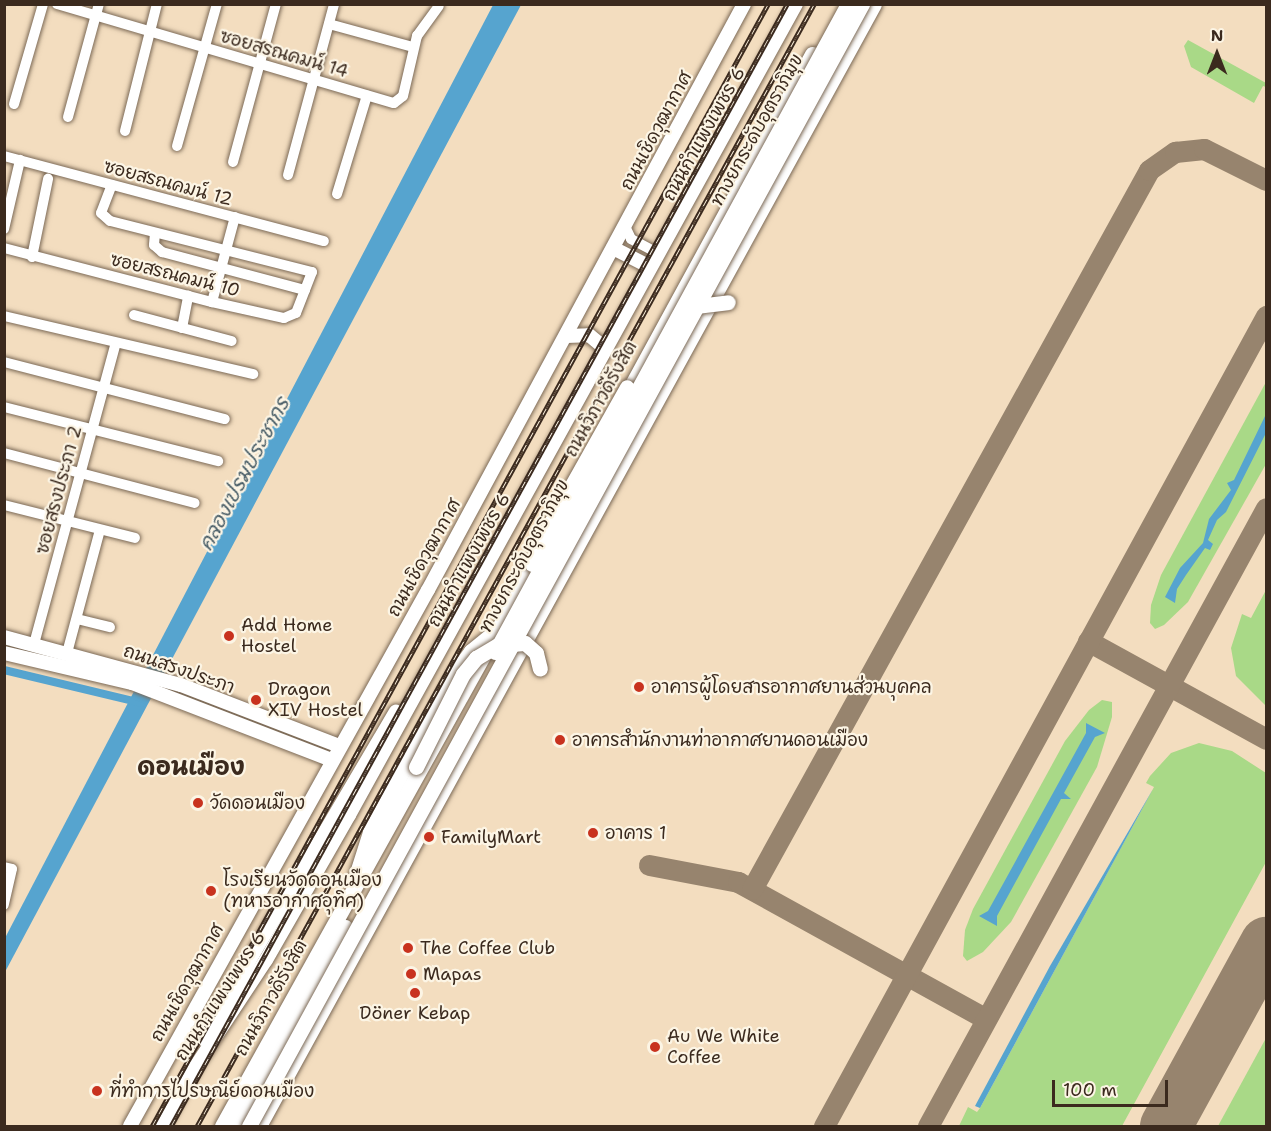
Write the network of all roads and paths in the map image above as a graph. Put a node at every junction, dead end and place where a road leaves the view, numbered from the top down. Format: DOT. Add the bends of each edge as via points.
graph roads {
  1 [pos="43,4"];
  2 [pos="57,4"];
  3 [pos="99,4"];
  4 [pos="157,4"];
  5 [pos="217,4"];
  6 [pos="276,4"];
  7 [pos="334,4"];
  8 [pos="744,4"];
  9 [pos="788,4"];
  10 [pos="796,4"];
  11 [pos="839,4"];
  12 [pos="848,4"];
  13 [pos="862,4"];
  14 [pos="874,4"];
  15 [pos="439,6"];
  16 [pos="97,16"];
  17 [pos="329,24"];
  18 [pos="150,32"];
  19 [pos="413,47"];
  20 [pos="204,48"];
  21 [pos="258,64"];
  22 [pos="312,80"];
  23 [pos="367,95"];
  24 [pos="14,104"];
  25 [pos="68,117"];
  26 [pos="124,130"];
  27 [pos="177,146"];
  28 [pos="4,156"];
  29 [pos="20,160"];
  30 [pos="233,162"];
  31 [pos="288,175"];
  32 [pos="48,179"];
  33 [pos="112,184"];
  34 [pos="337,194"];
  35 [pos="235,218"];
  36 [pos="625,226"];
  37 [pos="4,229"];
  38 [pos="154,232"];
  39 [pos="324,241"];
  40 [pos="4,248"];
  41 [pos="613,248"];
  42 [pos="226,251"];
  43 [pos="654,251"];
  44 [pos="32,257"];
  45 [pos="648,266"];
  46 [pos="220,268"];
  47 [pos="305,290"];
  48 [pos="188,296"];
  49 [pos="212,302"];
  50 [pos="728,302"];
  51 [pos="134,315"];
  52 [pos="4,316"];
  53 [pos="182,328"];
  54 [pos="566,336"];
  55 [pos="232,341"];
  56 [pos="115,345"];
  57 [pos="602,346"];
  58 [pos="4,362"];
  59 [pos="253,374"];
  60 [pos="103,388"];
  61 [pos="4,407"];
  62 [pos="225,419"];
  63 [pos="92,429"];
  64 [pos="4,453"];
  65 [pos="218,461"];
  66 [pos="81,472"];
  67 [pos="195,503"];
  68 [pos="4,505"];
  69 [pos="67,523"];
  70 [pos="99,530"];
  71 [pos="135,538"];
  72 [pos="518,607"];
  73 [pos="77,618"];
  74 [pos="110,627"];
  75 [pos="4,637"];
  76 [pos="34,644"];
  77 [pos="4,653"];
  78 [pos="67,653"];
  79 [pos="427,669"];
  80 [pos="540,669"];
  81 [pos="137,678"];
  82 [pos="177,692"];
  83 [pos="339,746"];
  84 [pos="332,760"];
  85 [pos="4,867"];
  86 [pos="353,891"];
  87 [pos="4,905"];
  88 [pos="130,1126"];
  89 [pos="156,1126"];
  90 [pos="164,1126"];
  91 [pos="222,1126"];
  92 [pos="234,1126"];
  93 [pos="249,1126"];
  94 [pos="259,1126"];
  1 -- 24 [label="street"];
  2 -- 16 [label="street, ซอยสรณคมน์ 14"];
  3 -- 16 [label="street"];
  4 -- 18 [label="street"];
  5 -- 20 [label="street"];
  6 -- 21 [label="street"];
  7 -- 17 [label="street"];
  8 -- 36 [label="main road, ถนนเชิดวุฒากาศ"];
  9 -- 43 [label="main road, ถนนกำแพงเพชร 6"];
  10 -- 79 [label="main road, ถนนกำแพงเพชร 6"];
  11 -- 86 [label="highway, ถนนวิภาวดีรังสิต"];
  12 -- 72 [label="highway, ทางยกระดับอุตราภิมุข, bridge"];
  13 -- 93 [label="highway, ทางยกระดับอุตราภิมุข, bridge"];
  14 -- 94 [label="highway"];
  15 -- 19 [label="street, ซอยสรณคมน์ 14" via="422,26"];
  16 -- 18 [label="street, ซอยสรณคมน์ 14"];
  16 -- 25 [label="street"];
  17 -- 19 [label="street"];
  17 -- 22 [label="street"];
  18 -- 20 [label="street, ซอยสรณคมน์ 14"];
  18 -- 26 [label="street"];
  19 -- 23 [label="street, ซอยสรณคมน์ 14" via="401,100 394,103"];
  20 -- 21 [label="street, ซอยสรณคมน์ 14"];
  20 -- 27 [label="street"];
  21 -- 22 [label="street, ซอยสรณคมน์ 14"];
  21 -- 30 [label="street"];
  22 -- 23 [label="street, ซอยสรณคมน์ 14"];
  22 -- 31 [label="street"];
  23 -- 34 [label="street"];
  28 -- 29 [label="street, ซอยสรณคมน์ 12"];
  29 -- 33 [label="street, ซอยสรณคมน์ 12"];
  29 -- 37 [label="street"];
  32 -- 44 [label="street"];
  33 -- 35 [label="street, ซอยสรณคมน์ 12"];
  33 -- 38 [label="street" via="102,218"];
  35 -- 39 [label="street, ซอยสรณคมน์ 12"];
  35 -- 42 [label="street"];
  36 -- 41 [label="main road, ถนนเชิดวุฒากาศ"];
  36 -- 43 [label="street" via="631,238"];
  38 -- 42 [label="street"];
  38 -- 46 [label="street" via="156,249"];
  40 -- 44 [label="street, ซอยสรณคมน์ 10"];
  41 -- 45 [label="main road"];
  41 -- 54 [label="main road, ถนนเชิดวุฒากาศ"];
  42 -- 46 [label="street"];
  42 -- 47 [label="street, ซอยสรณคมน์ 10" via="312,272"];
  43 -- 45 [label="main road, ถนนกำแพงเพชร 6"];
  44 -- 48 [label="street, ซอยสรณคมน์ 10"];
  45 -- 57 [label="main road, ถนนกำแพงเพชร 6"];
  46 -- 47 [label="street"];
  46 -- 49 [label="street"];
  47 -- 49 [label="street, ซอยสรณคมน์ 10" via="296,313 290,317"];
  48 -- 49 [label="street, ซอยสรณคมน์ 10"];
  48 -- 53 [label="street"];
  50 -- 72 [label="highway, bridge" via="681,309 661,327 549,526"];
  51 -- 53 [label="street"];
  52 -- 56 [label="street"];
  53 -- 55 [label="street"];
  54 -- 57 [label="main road" via="589,335"];
  54 -- 83 [label="main road, ถนนเชิดวุฒากาศ"];
  56 -- 59 [label="street"];
  56 -- 60 [label="street, ซอยสรงประภา 2"];
  57 -- 79 [label="main road, ถนนกำแพงเพชร 6"];
  58 -- 60 [label="street"];
  60 -- 62 [label="street"];
  60 -- 63 [label="street, ซอยสรงประภา 2"];
  61 -- 63 [label="street"];
  63 -- 65 [label="street"];
  63 -- 66 [label="street, ซอยสรงประภา 2"];
  64 -- 66 [label="street"];
  66 -- 67 [label="street"];
  66 -- 69 [label="street, ซอยสรงประภา 2"];
  68 -- 69 [label="street"];
  69 -- 70 [label="street"];
  69 -- 76 [label="street, ซอยสรงประภา 2"];
  70 -- 71 [label="street"];
  70 -- 73 [label="street"];
  72 -- 92 [label="highway, ทางยกระดับอุตราภิมุข, bridge"];
  73 -- 74 [label="street"];
  73 -- 78 [label="street"];
  75 -- 76 [label="main road, ถนนสรงประภา"];
  76 -- 78 [label="main road, ถนนสรงประภา"];
  77 -- 81 [label="main road, ถนนสรงประภา"];
  78 -- 81 [label="main road, ถนนสรงประภา"];
  79 -- 89 [label="main road, ถนนกำแพงเพชร 6" via="236,978"];
  79 -- 90 [label="main road, ถนนกำแพงเพชร 6" via="266,960 223,1022"];
  80 -- 86 [label="highway, bridge" via="536,653 525,643 498,645 476,658 463,674 372,845"];
  81 -- 82 [label="main road, ถนนสรงประภา"];
  82 -- 83 [label="main road, ถนนสรงประภา"];
  82 -- 84 [label="main road, ถนนสรงประภา"];
  83 -- 84 [label="main road, ถนนเชิดวุฒากาศ"];
  84 -- 88 [label="main road, ถนนเชิดวุฒากาศ"];
  85 -- 87 [label="street" via="12,869"];
  86 -- 91 [label="highway, ถนนวิภาวดีรังสิต"];
}
